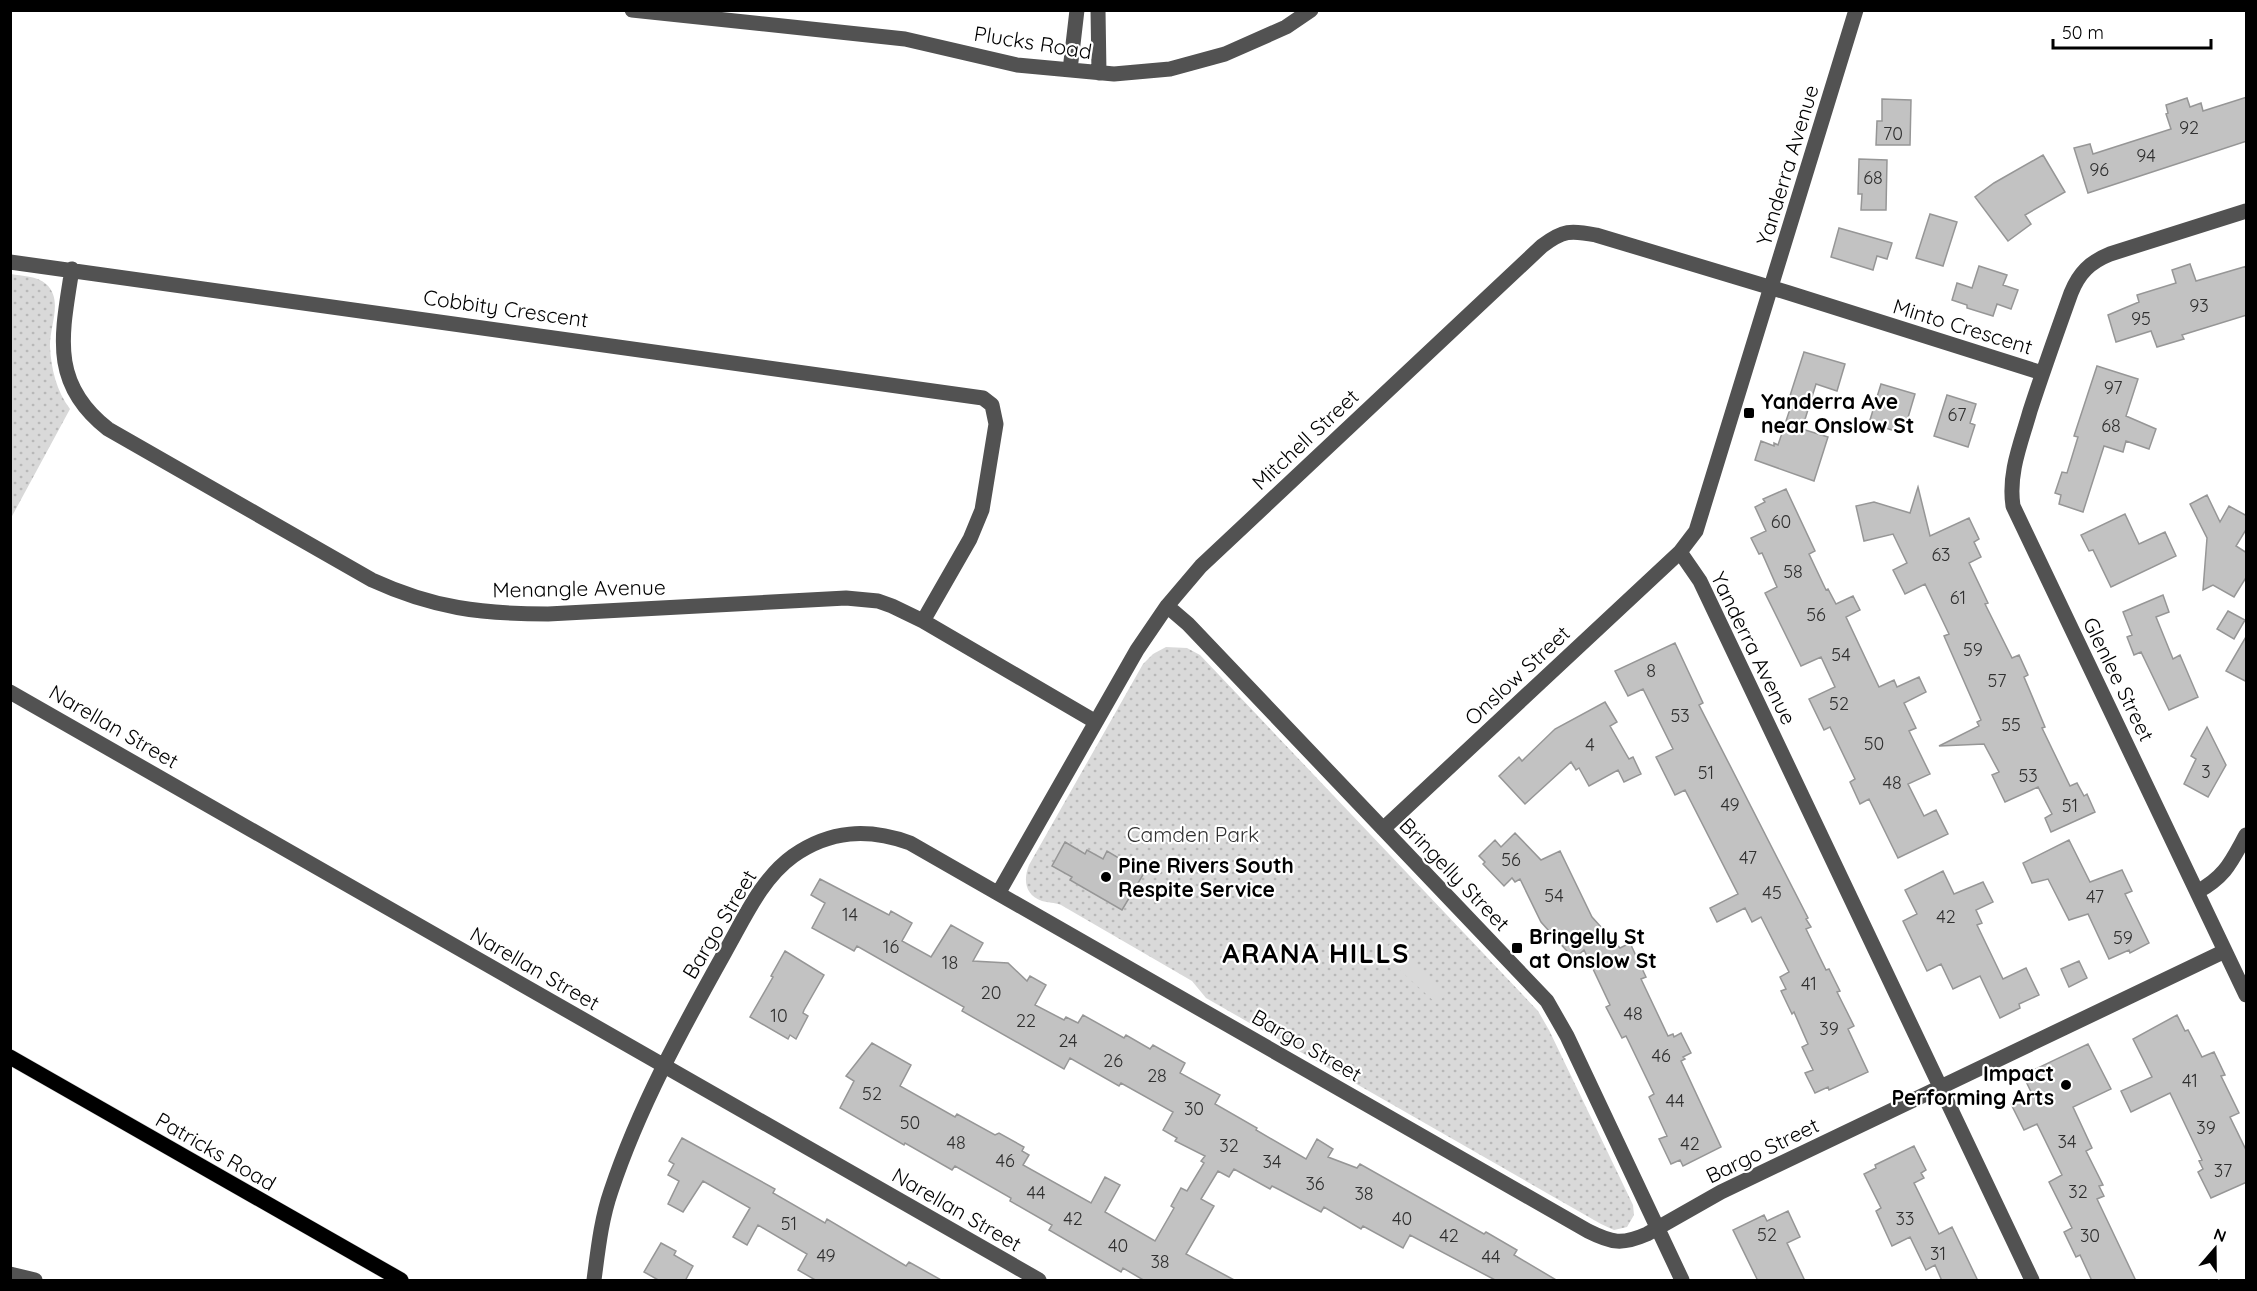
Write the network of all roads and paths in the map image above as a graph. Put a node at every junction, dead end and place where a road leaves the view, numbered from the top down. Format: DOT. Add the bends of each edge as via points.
graph roads {
  1 [pos="632,10"];
  2 [pos="1077,10"];
  3 [pos="1098,10"];
  4 [pos="1311,10"];
  5 [pos="1856,10"];
  6 [pos="1070,70"];
  7 [pos="1099,73"];
  8 [pos="2247,211"];
  9 [pos="10,261"];
  10 [pos="72,269"];
  11 [pos="1771,289"];
  12 [pos="2042,373"];
  13 [pos="1680,552"];
  14 [pos="1167,606"];
  15 [pos="924,621"];
  16 [pos="10,692"];
  17 [pos="1096,722"];
  18 [pos="1383,829"];
  19 [pos="2247,835"];
  20 [pos="999,892"];
  21 [pos="2198,892"];
  22 [pos="2225,951"];
  23 [pos="2247,995"];
  24 [pos="10,1057"];
  25 [pos="664,1066"];
  26 [pos="1940,1088"];
  27 [pos="1657,1228"];
  28 [pos="10,1274"];
  29 [pos="35,1281"];
  30 [pos="401,1281"];
  31 [pos="594,1281"];
  32 [pos="1039,1281"];
  33 [pos="1682,1281"];
  34 [pos="2032,1281"];
  1 -- 6 [label="street, Plucks Road" via="905,39 1017,65"];
  2 -- 6 [label="street"];
  3 -- 7 [label="street"];
  4 -- 7 [label="street, Plucks Road" via="1286,27 1225,54 1170,69"];
  5 -- 11 [label="street, Yanderra Avenue"];
  6 -- 7 [label="street, Plucks Road"];
  8 -- 12 [label="street, Minto Crescent" via="2110,254 2085,268 2074,286"];
  9 -- 10 [label="street, Cobbity Crescent"];
  10 -- 15 [label="street, Menangle Avenue" via="64,326 64,363 73,392 93,417 405,595 435,604 524,614 862,598 885,603"];
  10 -- 15 [label="street, Cobbity Crescent" via="998,401 982,510"];
  11 -- 12 [label="street, Minto Crescent"];
  11 -- 13 [label="street, Yanderra Avenue" via="1701,517"];
  11 -- 14 [label="street, Mitchell Street" via="1596,236 1562,232 1542,246 1201,566"];
  12 -- 21 [label="street, Glenlee Street" via="2016,459 2013,506"];
  13 -- 18 [label="street, Onslow Street"];
  13 -- 26 [label="street, Yanderra Avenue" via="1700,581"];
  14 -- 17 [label="street, Mitchell Street"];
  14 -- 18 [label="street, Bringelly Street"];
  15 -- 17 [label="street, Menangle Avenue"];
  16 -- 25 [label="street, Narellan Street"];
  17 -- 20 [label="street, Mitchell Street"];
  18 -- 27 [label="street, Bringelly Street" via="1546,1001 1567,1036"];
  19 -- 21 [label="street" via="2228,868"];
  20 -- 25 [label="street, Bargo Street" via="890,836 850,834 809,846 776,872 760,892"];
  20 -- 27 [label="street, Bargo Street" via="1588,1231 1618,1242"];
  21 -- 22 [label="street, Glenlee Street"];
  22 -- 23 [label="street, Glenlee Street"];
  22 -- 26 [label="street, Bargo Street"];
  24 -- 30 [label="main road, Patricks Road"];
  25 -- 31 [label="street, Bargo Street" via="611,1190"];
  25 -- 32 [label="street, Narellan Street"];
  26 -- 27 [label="street, Bargo Street" via="1721,1192"];
  26 -- 34 [label="street, Yanderra Avenue"];
  27 -- 33 [label="street, Bringelly Street"];
  28 -- 29 [label="street"];
}
